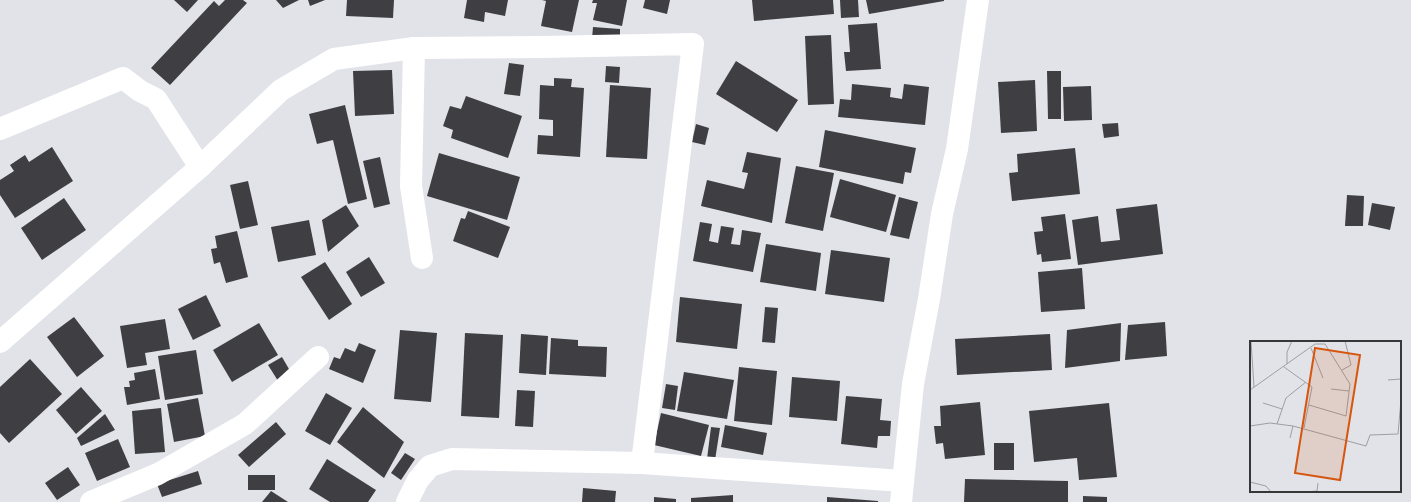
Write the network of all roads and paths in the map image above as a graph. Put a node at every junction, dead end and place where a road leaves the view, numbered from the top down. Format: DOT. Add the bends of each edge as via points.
graph roads {
  1 [pos="978,0"];
  2 [pos="414,48"];
  3 [pos="0,129"];
  4 [pos="200,167"];
  5 [pos="422,258"];
  6 [pos="0,342"];
  7 [pos="318,357"];
  8 [pos="642,462"];
  9 [pos="902,491"];
  10 [pos="91,502"];
  11 [pos="408,502"];
  1 -- 9 [label="street" via="957,149 942,214 913,384"];
  2 -- 4 [label="street" via="334,59 281,90"];
  2 -- 5 [label="street" via="411,186"];
  2 -- 8 [label="street" via="693,44"];
  3 -- 4 [label="street" via="123,78 156,99"];
  4 -- 6 [label="street"];
  7 -- 10 [label="street" via="245,424 158,474"];
  8 -- 9 [label="street"];
  8 -- 11 [label="street" via="452,459 430,466 418,480"];
}
